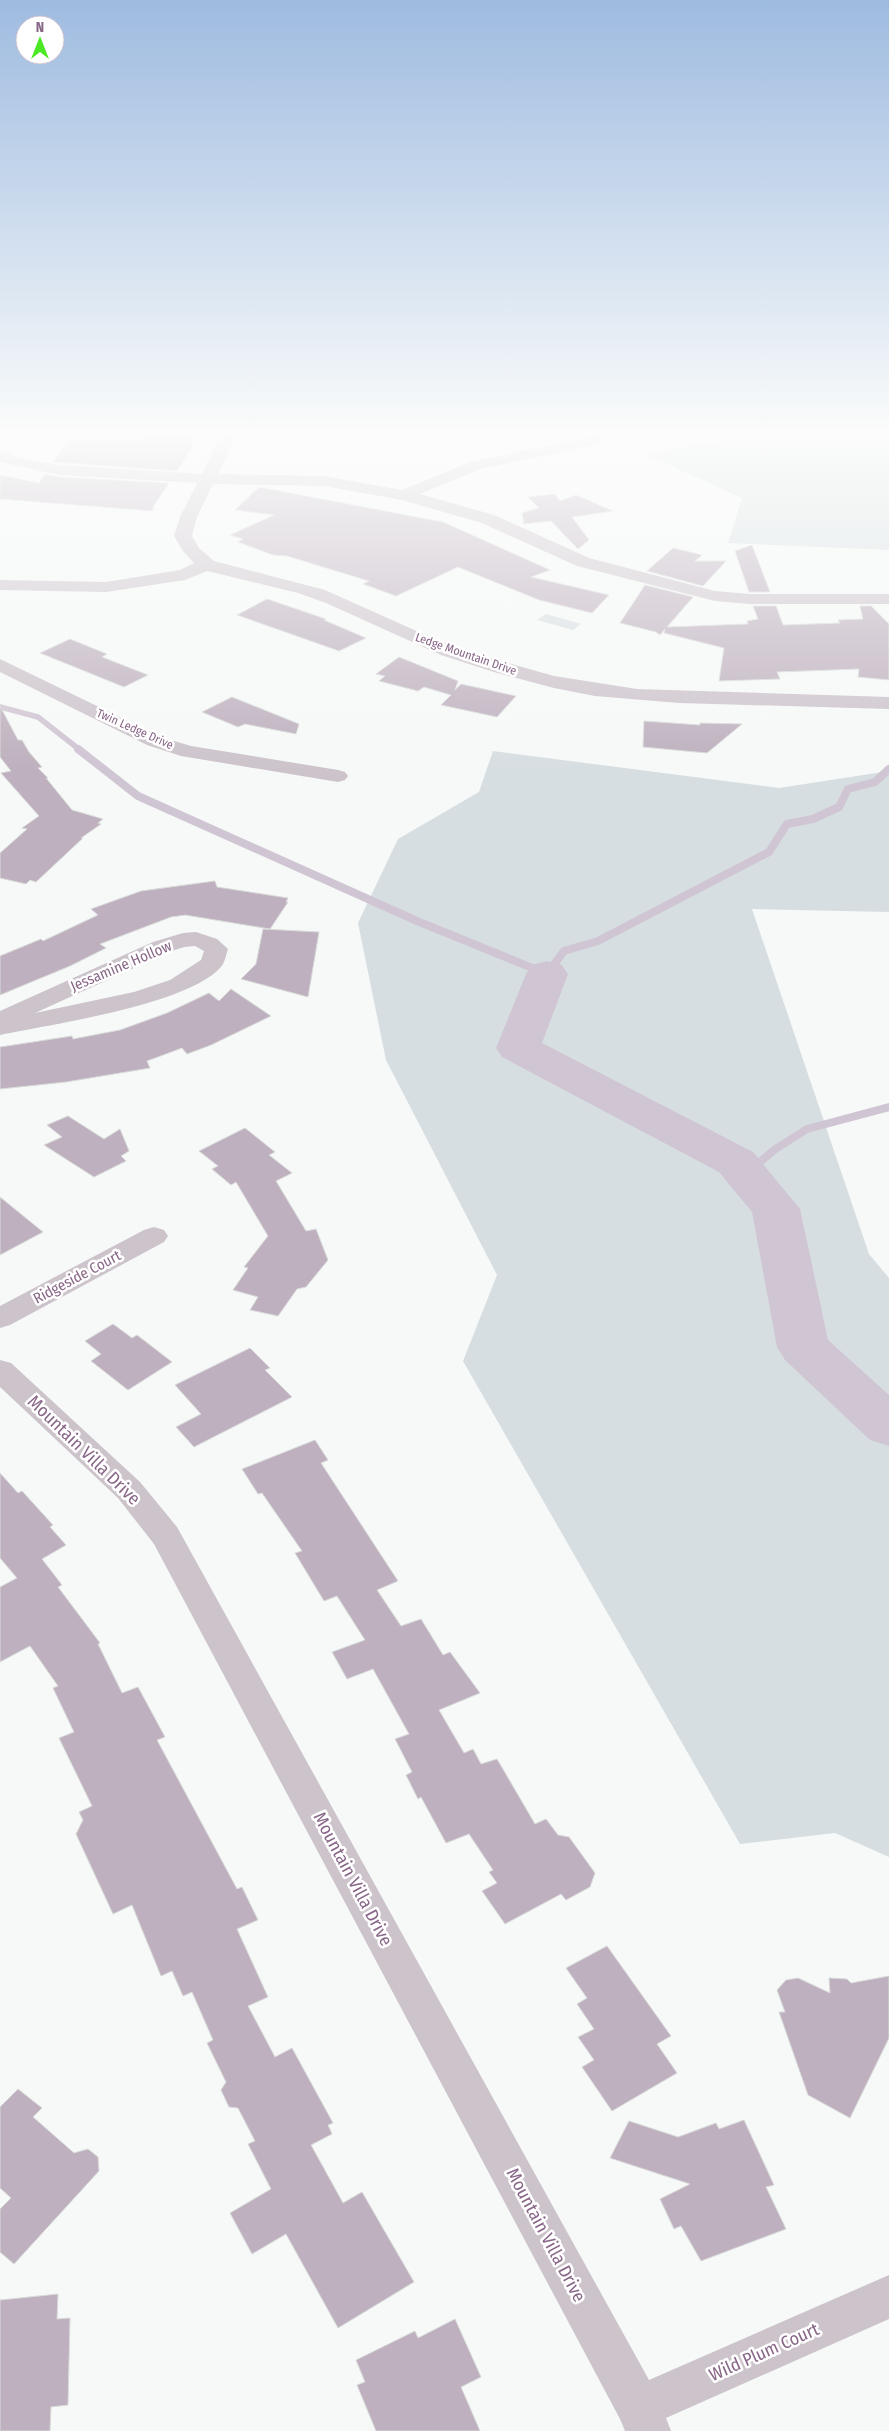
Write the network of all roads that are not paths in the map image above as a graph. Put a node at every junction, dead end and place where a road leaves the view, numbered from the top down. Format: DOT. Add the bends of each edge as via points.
graph roads {
  1 [pos="187,543"];
  2 [pos="542,543"];
  3 [pos="206,564"];
  4 [pos="0,573"];
  5 [pos="0,585"];
  6 [pos="889,600"];
  7 [pos="0,665"];
  8 [pos="889,703"];
  9 [pos="338,776"];
  10 [pos="0,1020"];
  11 [pos="0,1028"];
  12 [pos="154,1236"];
  13 [pos="0,1318"];
  14 [pos="0,1370"];
  15 [pos="889,2297"];
  16 [pos="644,2419"];
  1 -- 3 [label="street"];
  2 -- 6 [label="street" via="583,562 707,594 750,599"];
  3 -- 4 [label="street" via="178,563 114,573 74,575"];
  3 -- 5 [label="street" via="185,575 106,587"];
  3 -- 8 [label="street, Ledge Mountain Drive" via="304,589 351,606 415,637 500,666 570,685 646,697"];
  7 -- 9 [label="street, Twin Ledge Drive" via="154,740 188,752"];
  10 -- 11 [label="street, Jessamine Hollow" via="161,947 188,938 208,942 216,949 212,962 178,985 140,998"];
  12 -- 13 [label="street, Ridgeside Court"];
  14 -- 16 [label="street, Mountain Villa Drive" via="129,1490 166,1536"];
  15 -- 16 [label="street, Wild Plum Court"];
}
